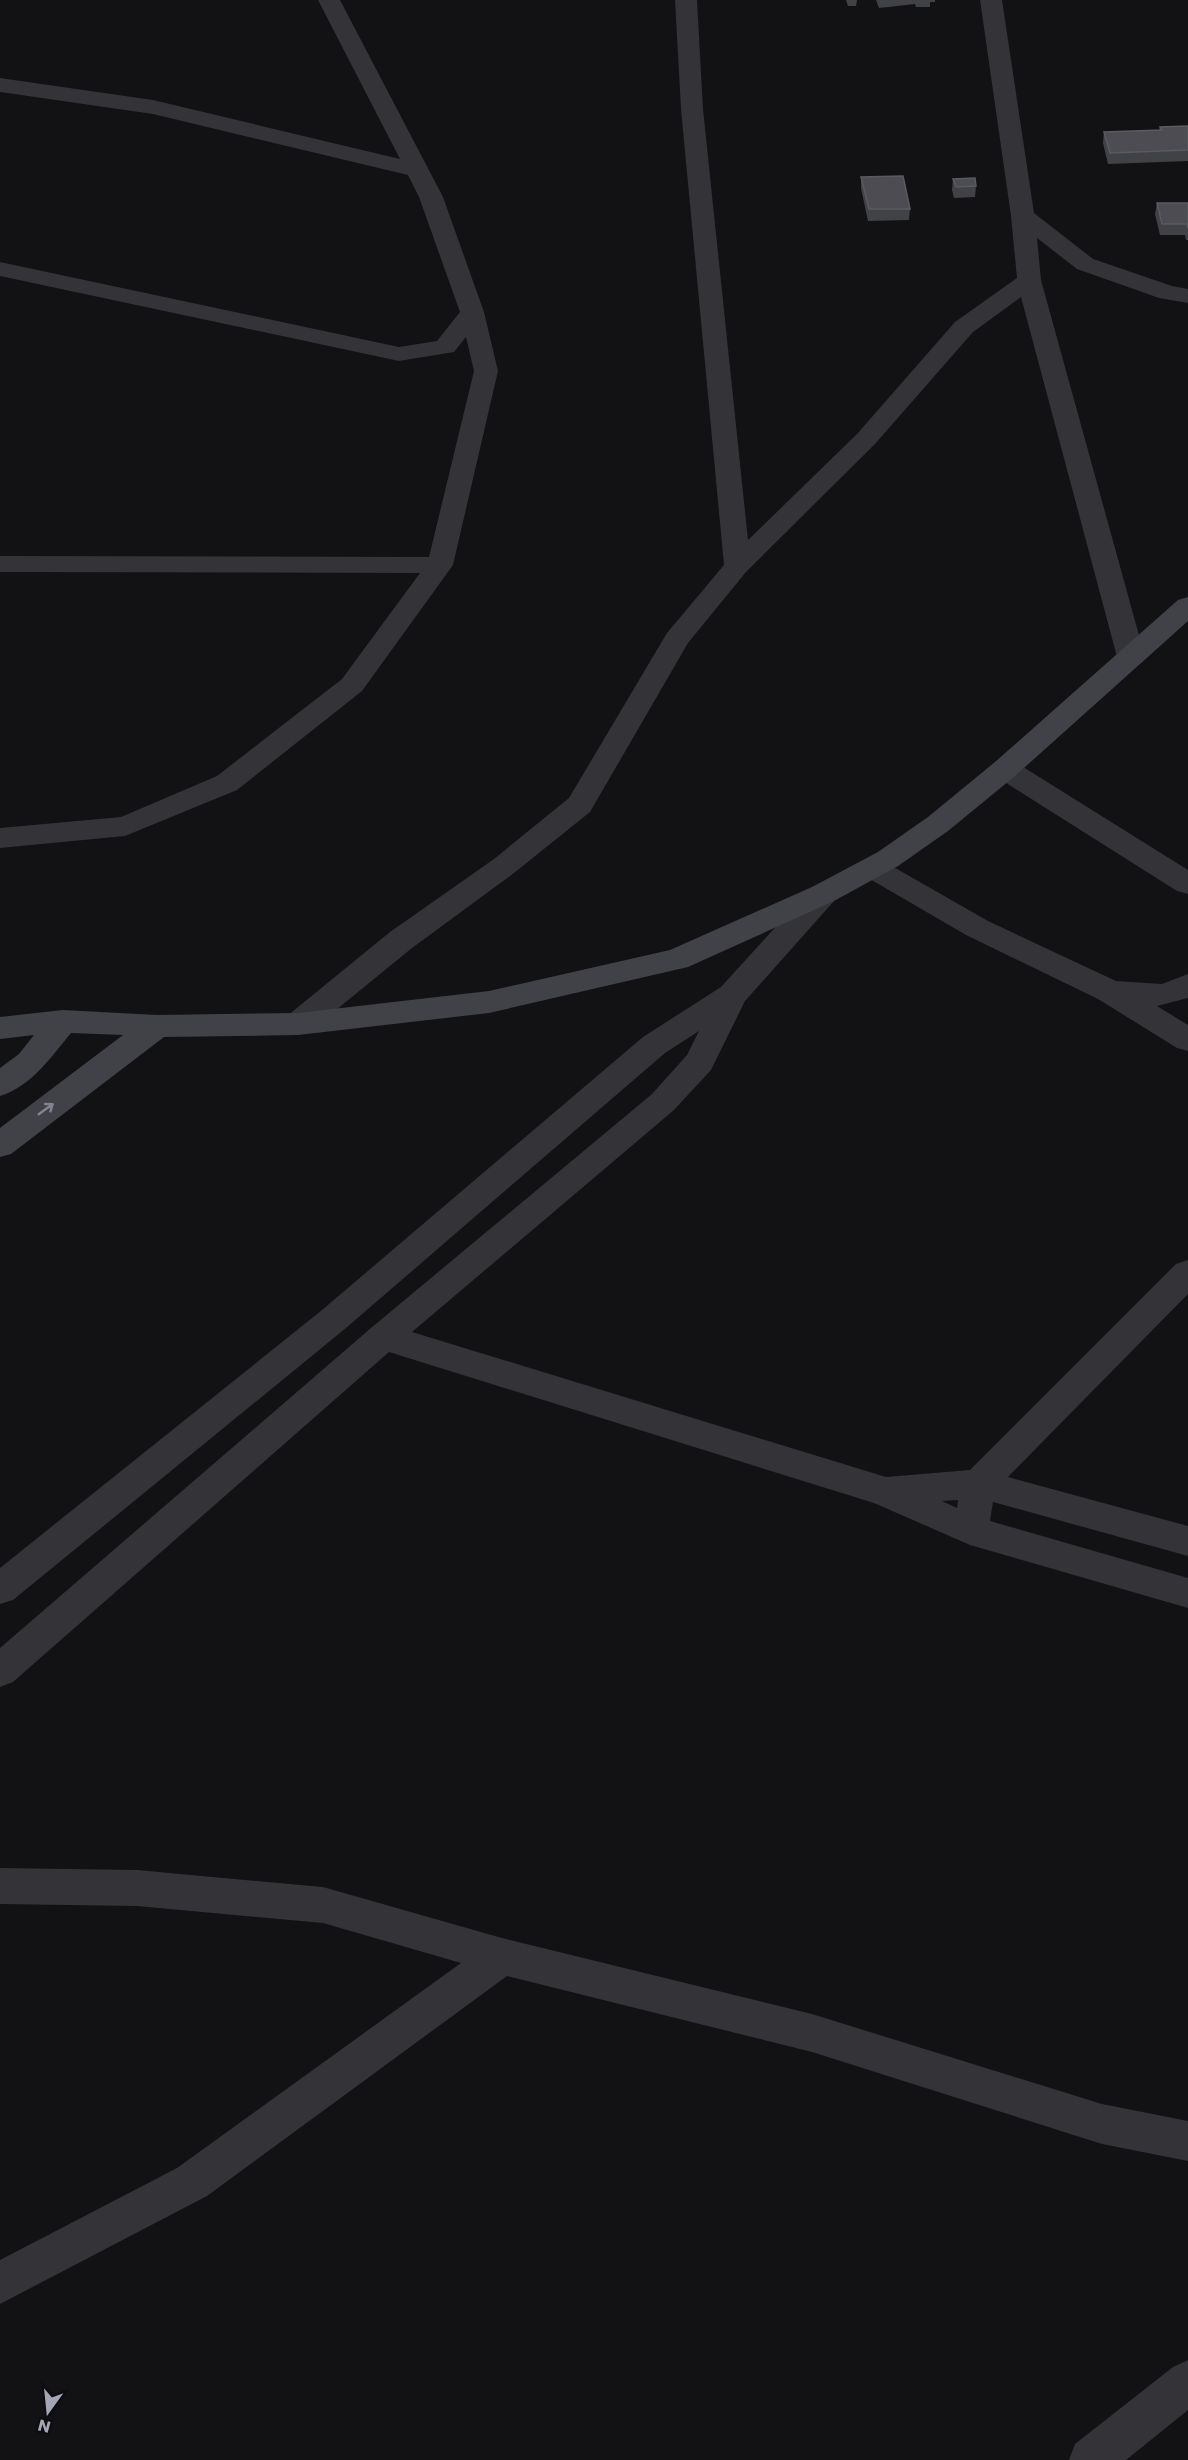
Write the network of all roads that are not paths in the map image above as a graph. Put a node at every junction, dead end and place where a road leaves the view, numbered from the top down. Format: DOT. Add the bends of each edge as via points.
graph roads {
  1 [pos="329,0"];
  2 [pos="686,0"];
  3 [pos="992,0"];
  4 [pos="0,85"];
  5 [pos="417,170"];
  6 [pos="1023,216"];
  7 [pos="0,269"];
  8 [pos="1029,280"];
  9 [pos="1188,296"];
  10 [pos="472,312"];
  11 [pos="0,564"];
  12 [pos="440,565"];
  13 [pos="737,566"];
  14 [pos="1188,606"];
  15 [pos="1131,657"];
  16 [pos="1005,769"];
  17 [pos="0,838"];
  18 [pos="873,868"];
  19 [pos="1188,884"];
  20 [pos="823,894"];
  21 [pos="1188,985"];
  22 [pos="1110,991"];
  23 [pos="732,995"];
  24 [pos="63,1021"];
  25 [pos="298,1024"];
  26 [pos="157,1026"];
  27 [pos="0,1028"];
  28 [pos="1188,1040"];
  29 [pos="0,1084"];
  30 [pos="0,1145"];
  31 [pos="1188,1273"];
  32 [pos="383,1337"];
  33 [pos="979,1484"];
  34 [pos="884,1491"];
  35 [pos="970,1530"];
  36 [pos="1188,1542"];
  37 [pos="0,1589"];
  38 [pos="1188,1593"];
  39 [pos="0,1671"];
  40 [pos="0,1887"];
  41 [pos="502,1956"];
  42 [pos="1188,2141"];
  43 [pos="0,2283"];
  44 [pos="1188,2382"];
  45 [pos="1091,2460"];
  1 -- 5 [label="street"];
  2 -- 13 [label="street" via="692,109"];
  3 -- 6 [label="street"];
  4 -- 5 [label="street" via="153,107"];
  5 -- 10 [label="street" via="431,197"];
  6 -- 8 [label="street"];
  6 -- 9 [label="street" via="1085,264 1168,293"];
  7 -- 10 [label="street" via="399,354 445,347"];
  8 -- 13 [label="street" via="964,327 866,439"];
  8 -- 15 [label="street"];
  10 -- 12 [label="street" via="486,370"];
  11 -- 12 [label="street"];
  12 -- 17 [label="street" via="352,685 227,783 125,826"];
  13 -- 25 [label="street" via="677,639 580,805 401,940"];
  14 -- 15 [label="street"];
  15 -- 16 [label="street"];
  16 -- 18 [label="street" via="938,824"];
  16 -- 19 [label="street"];
  18 -- 20 [label="street"];
  18 -- 22 [label="street" via="977,928"];
  20 -- 23 [label="street"];
  20 -- 25 [label="street" via="677,959 489,1002"];
  21 -- 22 [label="street" via="1152,996"];
  22 -- 28 [label="street"];
  23 -- 32 [label="street" via="700,1062 663,1102"];
  23 -- 37 [label="street" via="654,1045 334,1319"];
  24 -- 26 [label="street"];
  24 -- 27 [label="street"];
  24 -- 29 [label="street" via="30,1062"];
  25 -- 26 [label="street"];
  30 -- 26 [label="street, one-way"];
  31 -- 33 [label="street"];
  32 -- 34 [label="street"];
  32 -- 39 [label="street"];
  33 -- 34 [label="street"];
  33 -- 35 [label="street"];
  33 -- 36 [label="street"];
  34 -- 35 [label="street"];
  35 -- 38 [label="street"];
  40 -- 41 [label="street" via="137,1887 323,1905"];
  41 -- 42 [label="street" via="812,2033 1102,2124"];
  41 -- 43 [label="street" via="192,2181"];
  44 -- 45 [label="street"];
}
